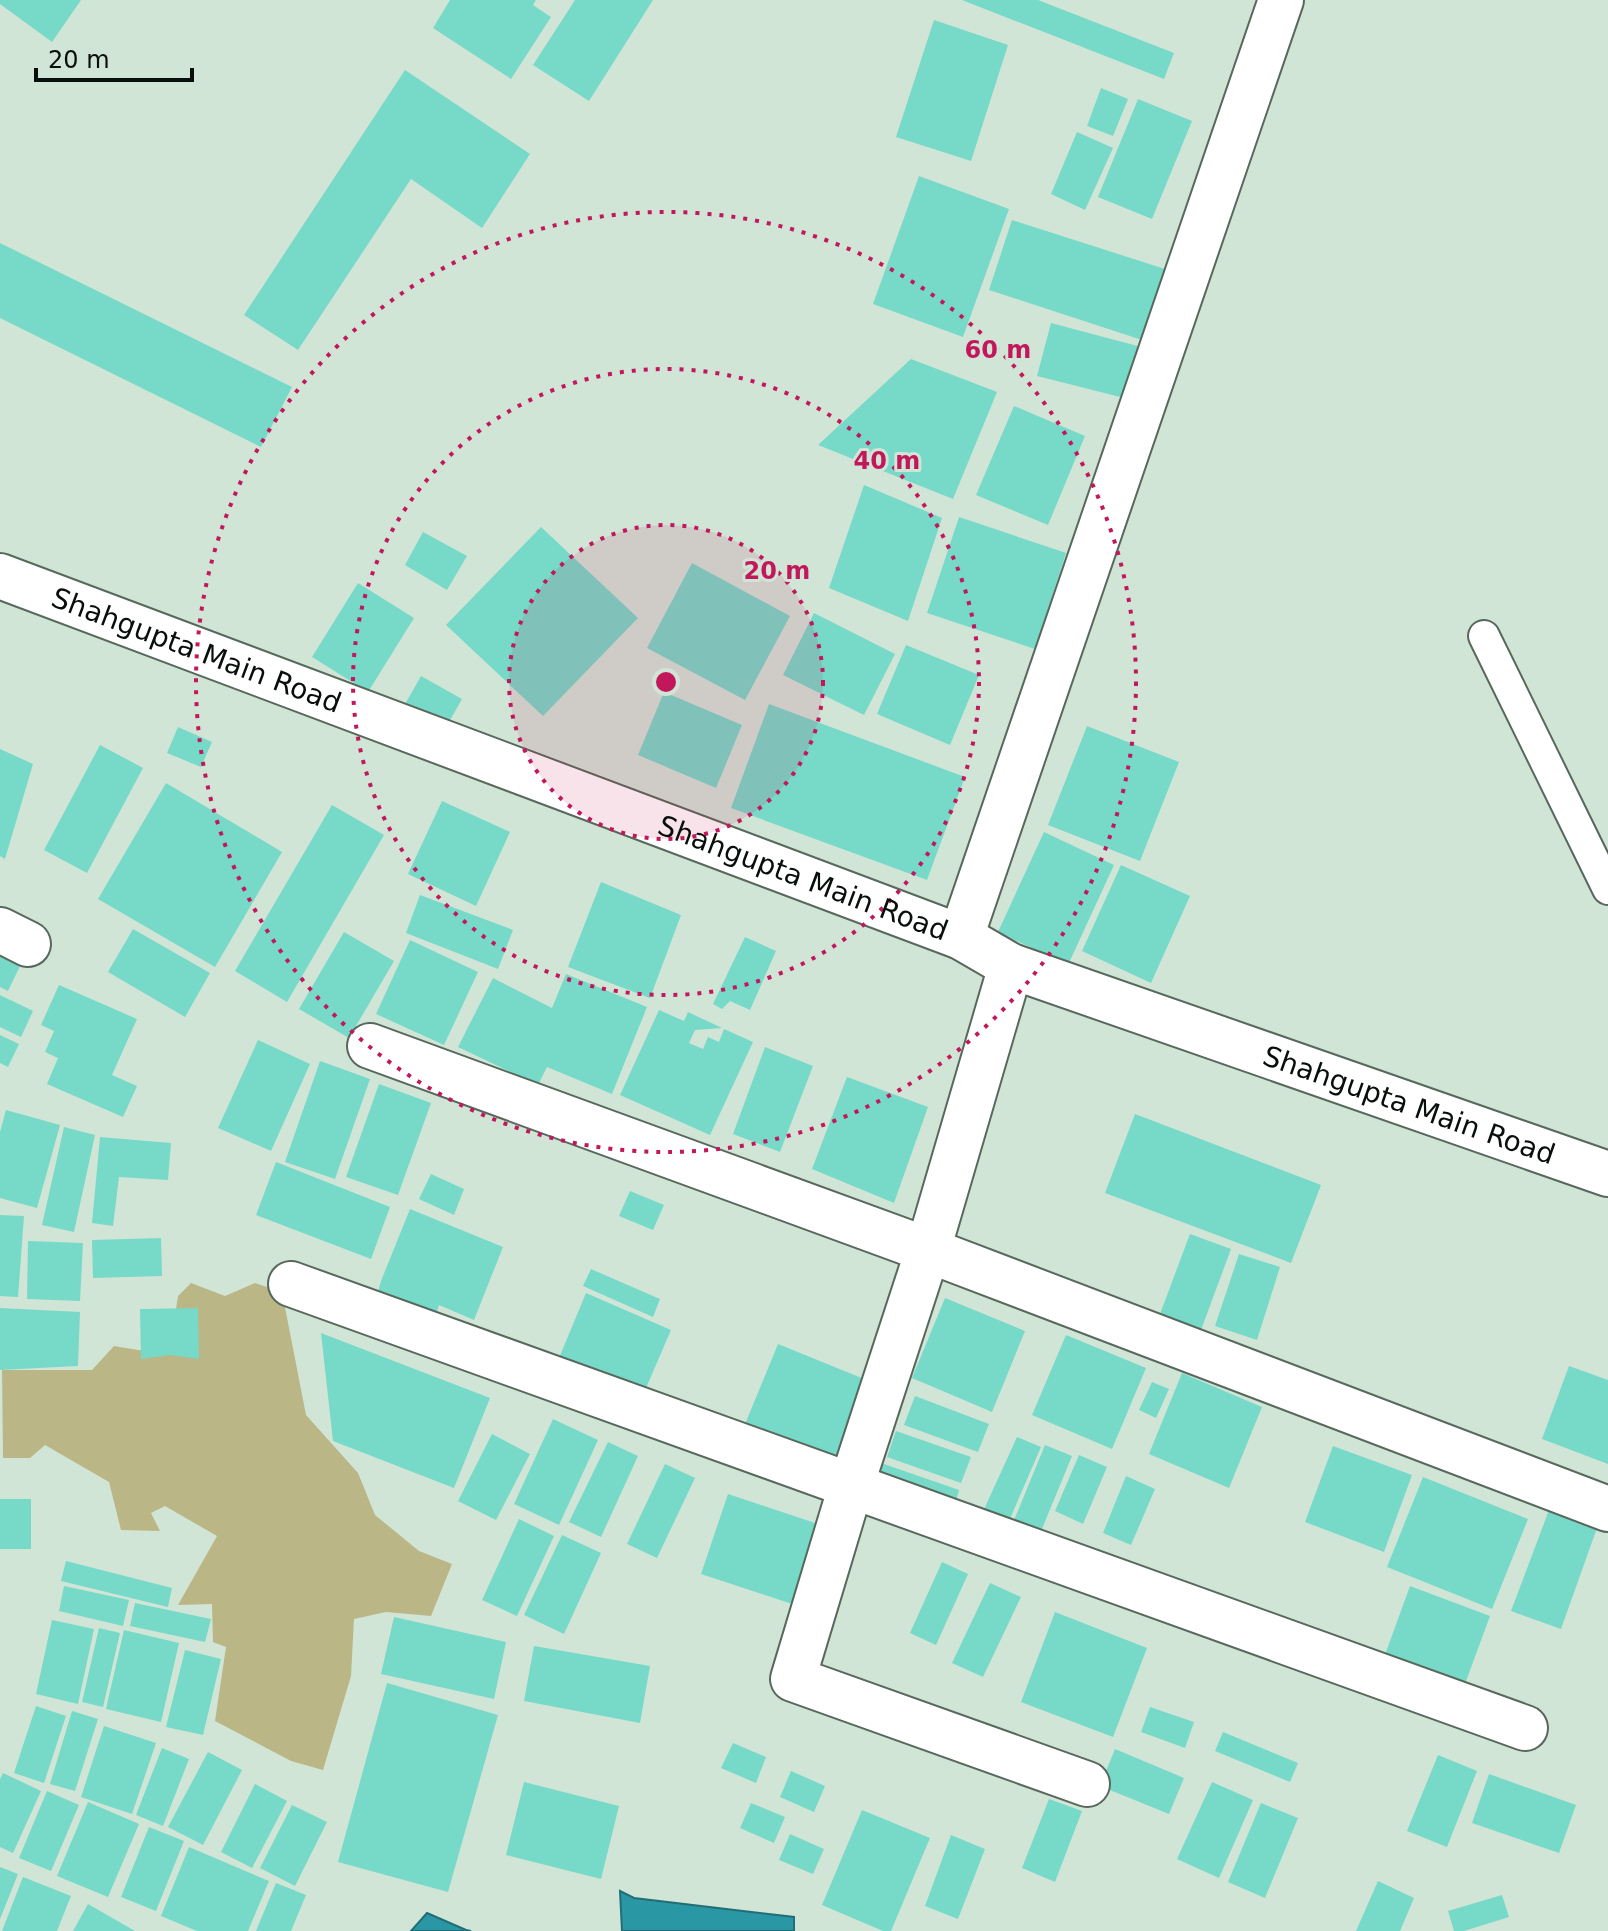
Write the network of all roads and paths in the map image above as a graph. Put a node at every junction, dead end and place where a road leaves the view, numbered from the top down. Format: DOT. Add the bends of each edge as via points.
graph roads {
  1 [pos="1281,0"];
  2 [pos="0,576"];
  3 [pos="1484,636"];
  4 [pos="1608,889"];
  5 [pos="961,937"];
  6 [pos="1011,966"];
  7 [pos="370,1046"];
  8 [pos="1608,1174"];
  9 [pos="928,1250"];
  10 [pos="291,1284"];
  11 [pos="851,1486"];
  12 [pos="1608,1509"];
  13 [pos="1525,1728"];
  14 [pos="1087,1784"];
  1 -- 5 [label="street"];
  2 -- 5 [label="street, Shahgupta Main Road"];
  3 -- 4 [label="lane"];
  5 -- 6 [label="street, Shahgupta Main Road"];
  6 -- 8 [label="street, Shahgupta Main Road"];
  6 -- 9 [label="street"];
  7 -- 9 [label="street"];
  9 -- 11 [label="street"];
  9 -- 12 [label="street"];
  10 -- 11 [label="street"];
  11 -- 13 [label="street"];
  11 -- 14 [label="street" via="793,1679"];
}
